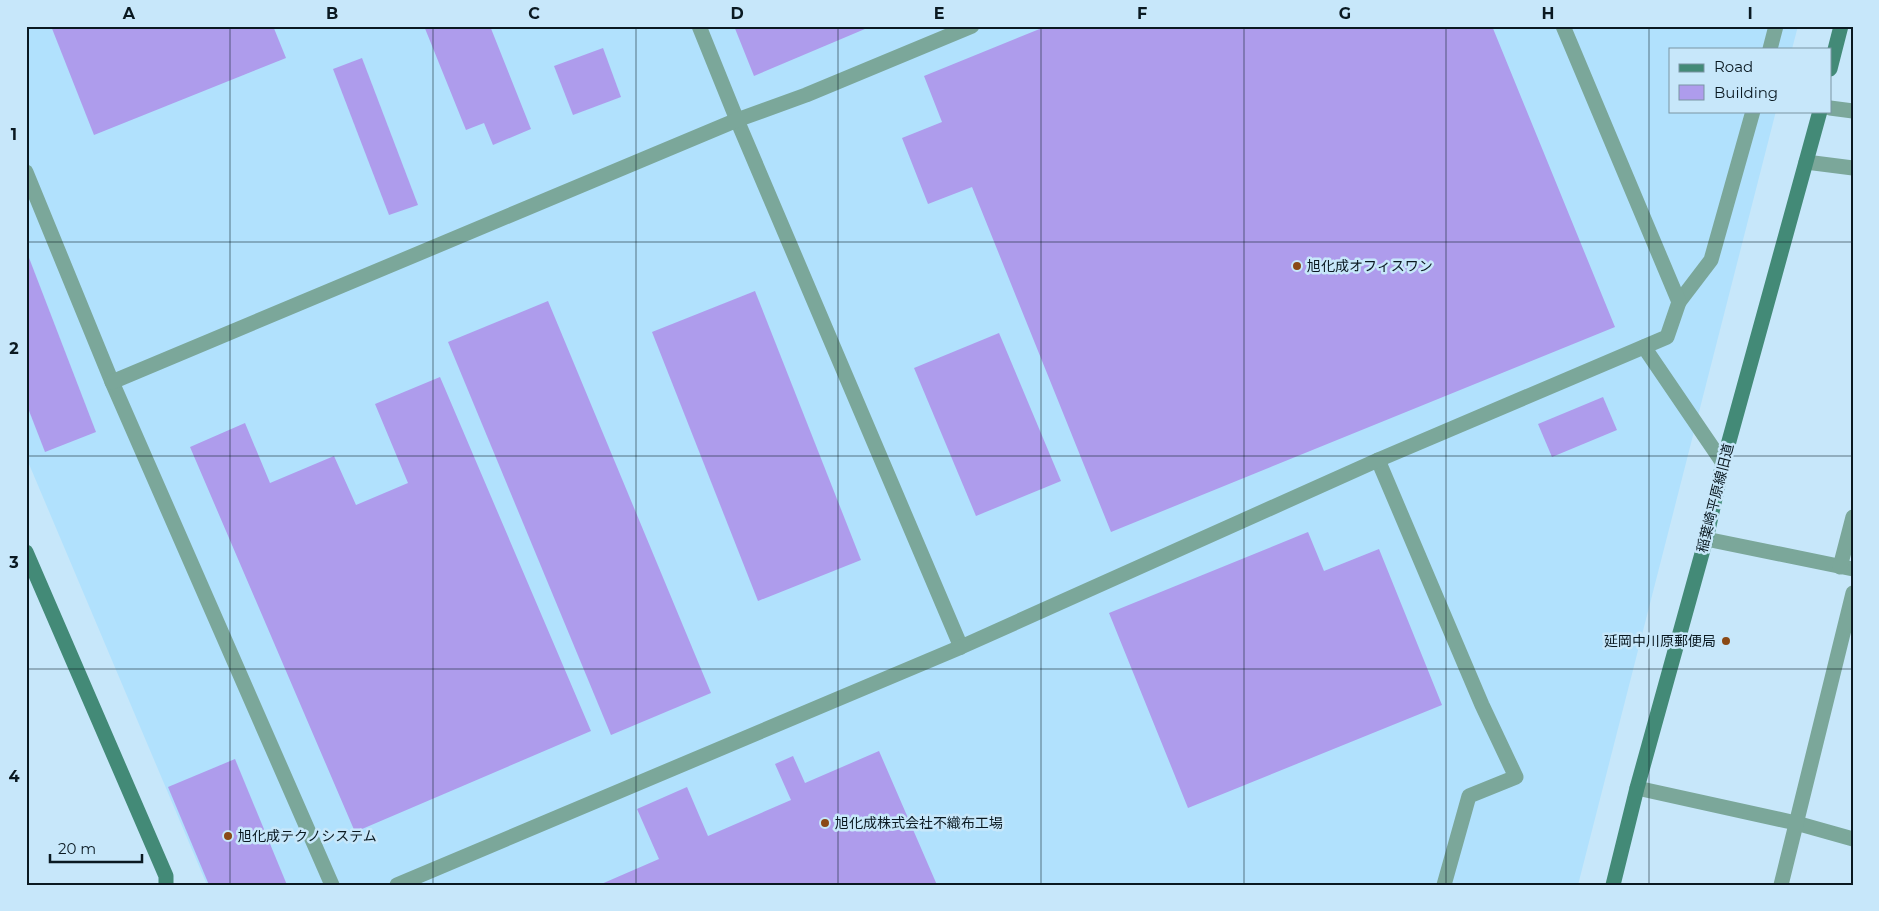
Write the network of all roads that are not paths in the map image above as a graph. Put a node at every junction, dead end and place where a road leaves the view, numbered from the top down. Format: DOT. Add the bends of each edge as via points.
graph roads {
  1 [pos="700,26"];
  2 [pos="972,26"];
  3 [pos="1563,26"];
  4 [pos="1776,26"];
  5 [pos="1841,26"];
  6 [pos="1770,48"];
  7 [pos="1832,61"];
  8 [pos="1832,108"];
  9 [pos="1853,111"];
  10 [pos="1753,112"];
  11 [pos="1820,112"];
  12 [pos="737,120"];
  13 [pos="1806,162"];
  14 [pos="1853,168"];
  15 [pos="26,172"];
  16 [pos="1679,302"];
  17 [pos="1644,346"];
  18 [pos="112,382"];
  19 [pos="1378,460"];
  20 [pos="1723,463"];
  21 [pos="1853,516"];
  22 [pos="1706,539"];
  23 [pos="26,552"];
  24 [pos="1846,568"];
  25 [pos="1853,593"];
  26 [pos="961,647"];
  27 [pos="1637,788"];
  28 [pos="1796,823"];
  29 [pos="1853,839"];
  30 [pos="167,882"];
  31 [pos="332,885"];
  32 [pos="397,885"];
  33 [pos="1444,885"];
  34 [pos="1613,885"];
  35 [pos="1781,885"];
  1 -- 12 [label="street"];
  2 -- 12 [label="street"];
  3 -- 16 [label="street"];
  4 -- 6 [label="street"];
  5 -- 7 [label="street"];
  8 -- 9 [label="street"];
  10 -- 16 [label="street" via="1711,260"];
  11 -- 13 [label="street, 稲葉崎平原線旧道"];
  12 -- 18 [label="street"];
  12 -- 26 [label="street"];
  13 -- 14 [label="street"];
  13 -- 20 [label="street, 稲葉崎平原線旧道"];
  15 -- 18 [label="street"];
  16 -- 17 [label="street" via="1667,337"];
  17 -- 19 [label="street"];
  17 -- 20 [label="street"];
  18 -- 31 [label="street"];
  19 -- 26 [label="street"];
  19 -- 33 [label="street" via="1516,777 1469,796"];
  20 -- 22 [label="street, 稲葉崎平原線旧道"];
  21 -- 24 [label="street"];
  22 -- 24 [label="street"];
  22 -- 27 [label="street, 稲葉崎平原線旧道"];
  23 -- 30 [label="street"];
  25 -- 28 [label="street"];
  26 -- 32 [label="street"];
  27 -- 28 [label="street"];
  27 -- 34 [label="street, 稲葉崎平原線旧道"];
  28 -- 29 [label="street"];
  28 -- 35 [label="street"];
}
